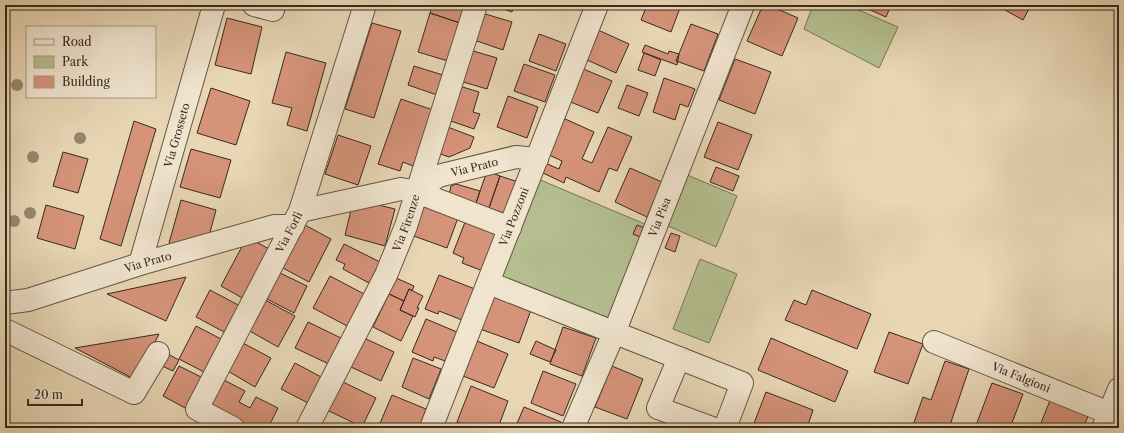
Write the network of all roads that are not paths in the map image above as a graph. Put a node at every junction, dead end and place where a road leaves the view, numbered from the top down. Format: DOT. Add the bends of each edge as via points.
graph roads {
  1 [pos="214,5"];
  2 [pos="365,5"];
  3 [pos="476,5"];
  4 [pos="597,5"];
  5 [pos="743,5"];
  6 [pos="537,159"];
  7 [pos="418,192"];
  8 [pos="297,218"];
  9 [pos="510,228"];
  10 [pos="140,264"];
  11 [pos="489,283"];
  12 [pos="5,303"];
  13 [pos="5,330"];
  14 [pos="614,332"];
  15 [pos="934,342"];
  16 [pos="158,353"];
  17 [pos="679,358"];
  18 [pos="1119,389"];
  19 [pos="1106,420"];
  20 [pos="233,428"];
  21 [pos="307,428"];
  22 [pos="431,428"];
  23 [pos="573,428"];
  24 [pos="712,428"];
  25 [pos="725,428"];
  1 -- 10 [label="street, Via Grosseto"];
  2 -- 8 [label="street, Via Forlì"];
  3 -- 7 [label="street, Via Firenze"];
  4 -- 6 [label="street, Via Pozzoni"];
  5 -- 14 [label="street, Via Pisa"];
  6 -- 7 [label="street, Via Prato" via="516,158 438,176"];
  6 -- 9 [label="street, Via Pozzoni"];
  7 -- 8 [label="street, Via Prato" via="401,189"];
  7 -- 9 [label="street, Via Prato"];
  7 -- 21 [label="street, Via Firenze" via="386,275"];
  8 -- 10 [label="street, Via Prato"];
  8 -- 20 [label="street, Via Forlì" via="197,409"];
  9 -- 11 [label="street, Via Pozzoni"];
  10 -- 12 [label="street, Via Prato" via="28,300"];
  11 -- 14 [label="street"];
  11 -- 22 [label="street, Via Pozzoni"];
  13 -- 16 [label="street" via="134,393"];
  14 -- 17 [label="street"];
  14 -- 23 [label="street, Via Pisa"];
  15 -- 19 [label="street, Via Falgioni"];
  17 -- 24 [label="street" via="658,408"];
  17 -- 25 [label="street" via="742,383"];
  18 -- 19 [label="street, Via Falgioni"];
}
